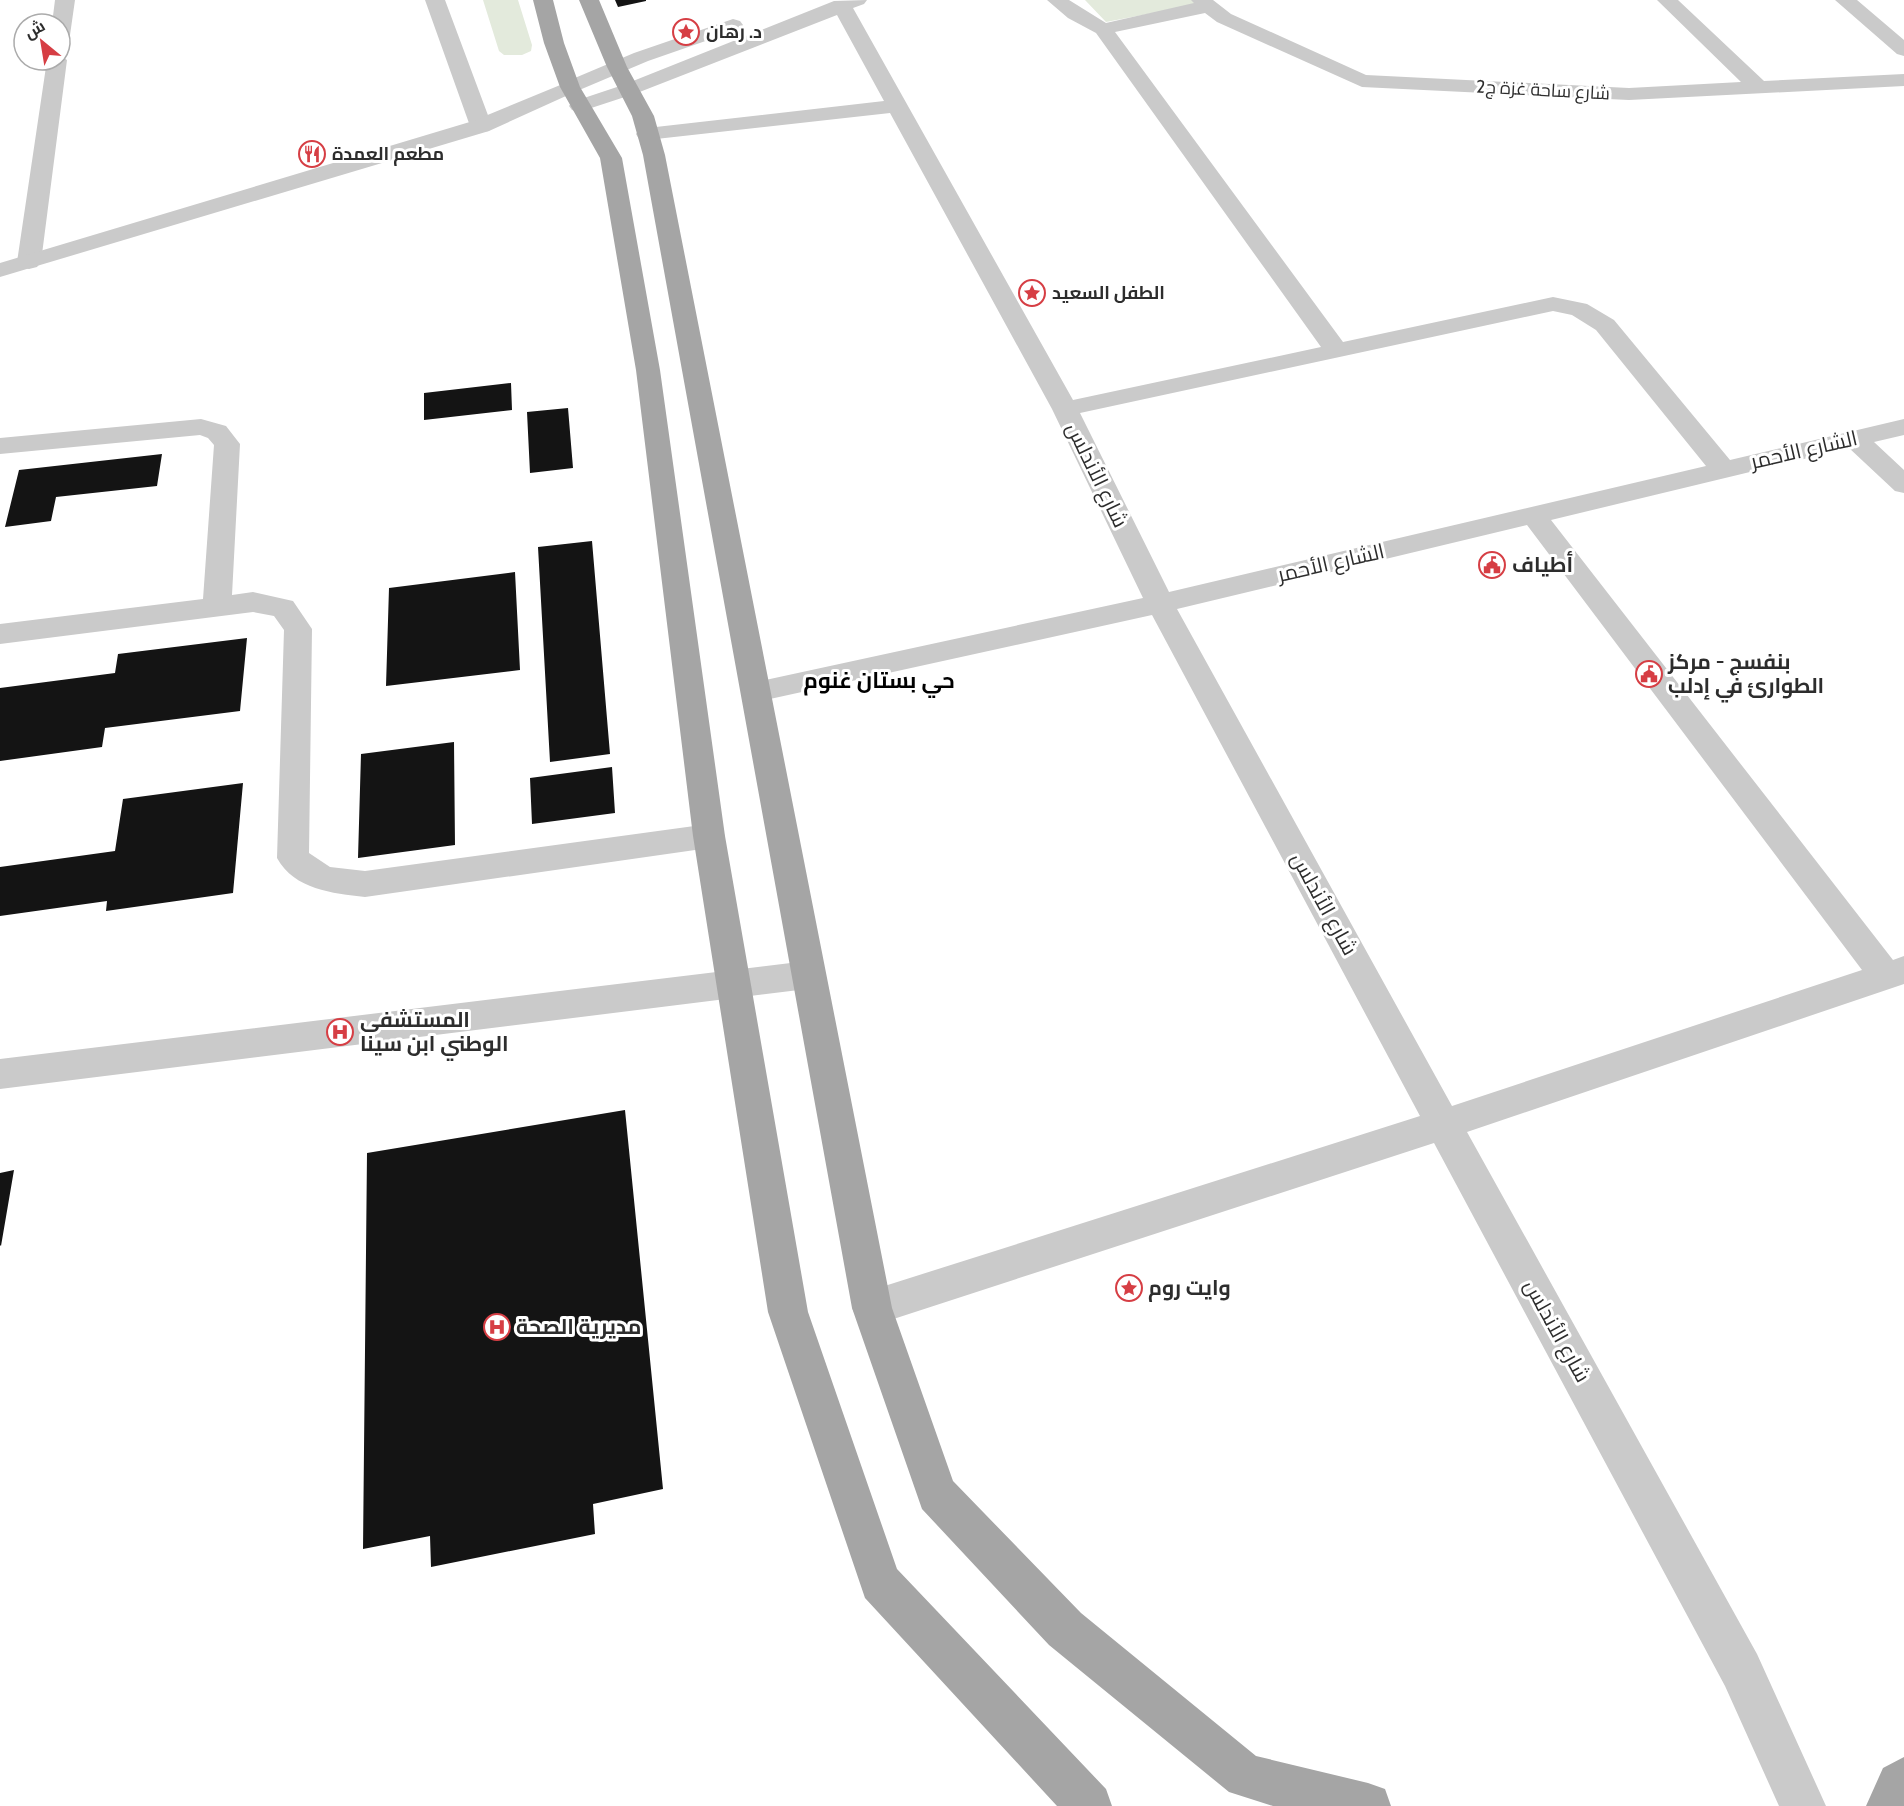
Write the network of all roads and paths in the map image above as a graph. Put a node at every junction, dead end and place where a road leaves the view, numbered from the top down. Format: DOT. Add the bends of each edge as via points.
graph roads {
  1 [pos="435,0"];
  2 [pos="543,0"];
  3 [pos="590,0"];
  4 [pos="1057,0"];
  5 [pos="1668,0"];
  6 [pos="1845,0"];
  7 [pos="849,2"];
  8 [pos="1205,3"];
  9 [pos="750,19"];
  10 [pos="1103,29"];
  11 [pos="1904,50"];
  12 [pos="55,72"];
  13 [pos="623,78"];
  14 [pos="1904,80"];
  15 [pos="1758,87"];
  16 [pos="575,96"];
  17 [pos="897,106"];
  18 [pos="481,126"];
  19 [pos="647,134"];
  20 [pos="29,262"];
  21 [pos="0,270"];
  22 [pos="1336,350"];
  23 [pos="1065,410"];
  24 [pos="1904,427"];
  25 [pos="1854,438"];
  26 [pos="0,446"];
  27 [pos="1723,469"];
  28 [pos="1904,485"];
  29 [pos="1533,515"];
  30 [pos="1160,604"];
  31 [pos="217,606"];
  32 [pos="0,634"];
  33 [pos="756,692"];
  34 [pos="709,836"];
  35 [pos="1895,973"];
  36 [pos="807,975"];
  37 [pos="735,985"];
  38 [pos="0,1074"];
  39 [pos="1444,1124"];
  40 [pos="872,1308"];
  41 [pos="1904,1780"];
  42 [pos="1089,1806"];
  43 [pos="1368,1806"];
  44 [pos="1803,1806"];
  45 [pos="1889,1806"];
  1 -- 18 [label="street"];
  2 -- 16 [label="main road" via="554,43"];
  3 -- 13 [label="main road"];
  4 -- 10 [label="street"];
  5 -- 15 [label="street"];
  6 -- 11 [label="street"];
  7 -- 13 [label="street"];
  7 -- 17 [label="street, شارع الأندلس"];
  8 -- 10 [label="street"];
  8 -- 15 [label="street, شارع ساحة غزة ج2" via="1224,18 1362,81 1629,94"];
  9 -- 13 [label="street"];
  10 -- 22 [label="street"];
  12 -- 20 [label="street"];
  13 -- 16 [label="street"];
  13 -- 19 [label="main road" via="643,116"];
  14 -- 15 [label="street, شارع ساحة غزة ج2"];
  16 -- 18 [label="street"];
  16 -- 34 [label="main road" via="611,158 648,370"];
  17 -- 19 [label="street"];
  17 -- 23 [label="street, شارع الأندلس"];
  18 -- 20 [label="street"];
  19 -- 33 [label="main road"];
  20 -- 21 [label="street"];
  22 -- 23 [label="street"];
  22 -- 27 [label="street" via="1553,304 1579,309 1605,325"];
  23 -- 30 [label="street, شارع الأندلس"];
  24 -- 25 [label="street, الشارع الأحمر"];
  25 -- 27 [label="street, الشارع الأحمر"];
  25 -- 28 [label="street"];
  26 -- 31 [label="street" via="201,427 217,432 227,444"];
  27 -- 29 [label="street, الشارع الأحمر"];
  29 -- 30 [label="street, الشارع الأحمر"];
  29 -- 35 [label="street"];
  30 -- 33 [label="street, الشارع الأحمر"];
  30 -- 39 [label="street, شارع الأندلس"];
  31 -- 32 [label="street"];
  31 -- 34 [label="street" via="254,602 283,608 298,629 293,858 322,879 365,884"];
  33 -- 36 [label="main road"];
  34 -- 37 [label="main road"];
  35 -- 39 [label="street"];
  36 -- 37 [label="street"];
  36 -- 40 [label="main road"];
  37 -- 38 [label="street"];
  37 -- 42 [label="main road" via="788,1312 880,1583"];
  39 -- 40 [label="street"];
  39 -- 44 [label="street, شارع الأندلس" via="1741,1670"];
  40 -- 43 [label="main road" via="937,1494 1065,1629 1245,1776"];
  41 -- 45 [label="main road"];
}
